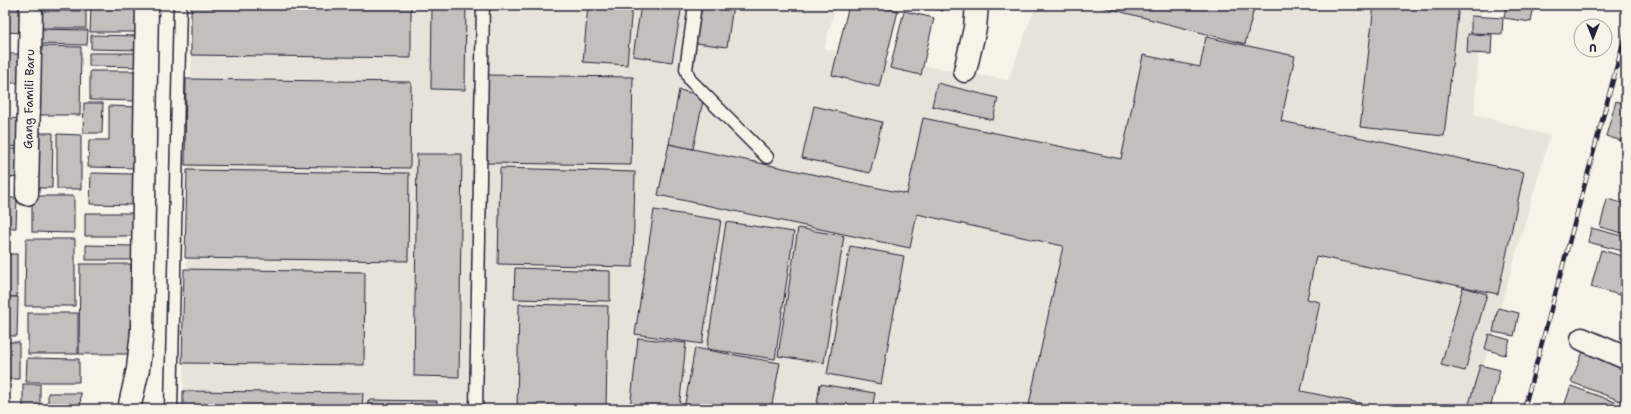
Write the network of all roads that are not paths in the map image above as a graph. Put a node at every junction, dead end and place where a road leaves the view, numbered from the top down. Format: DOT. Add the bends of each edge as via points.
graph roads {
  1 [pos="31,5"];
  2 [pos="147,5"];
  3 [pos="180,5"];
  4 [pos="483,5"];
  5 [pos="695,5"];
  6 [pos="977,5"];
  7 [pos="965,71"];
  8 [pos="767,157"];
  9 [pos="27,194"];
  10 [pos="1582,339"];
  11 [pos="1626,358"];
  12 [pos="129,409"];
  13 [pos="171,409"];
  14 [pos="476,409"];
  1 -- 9 [label="street, Gang Famili Baru"];
  2 -- 12 [label="street" via="142,331 138,369"];
  3 -- 13 [label="lane"];
  4 -- 14 [label="lane"];
  5 -- 8 [label="lane" via="686,69 690,80"];
  6 -- 7 [label="street" via="975,28"];
  10 -- 11 [label="street"];
}
